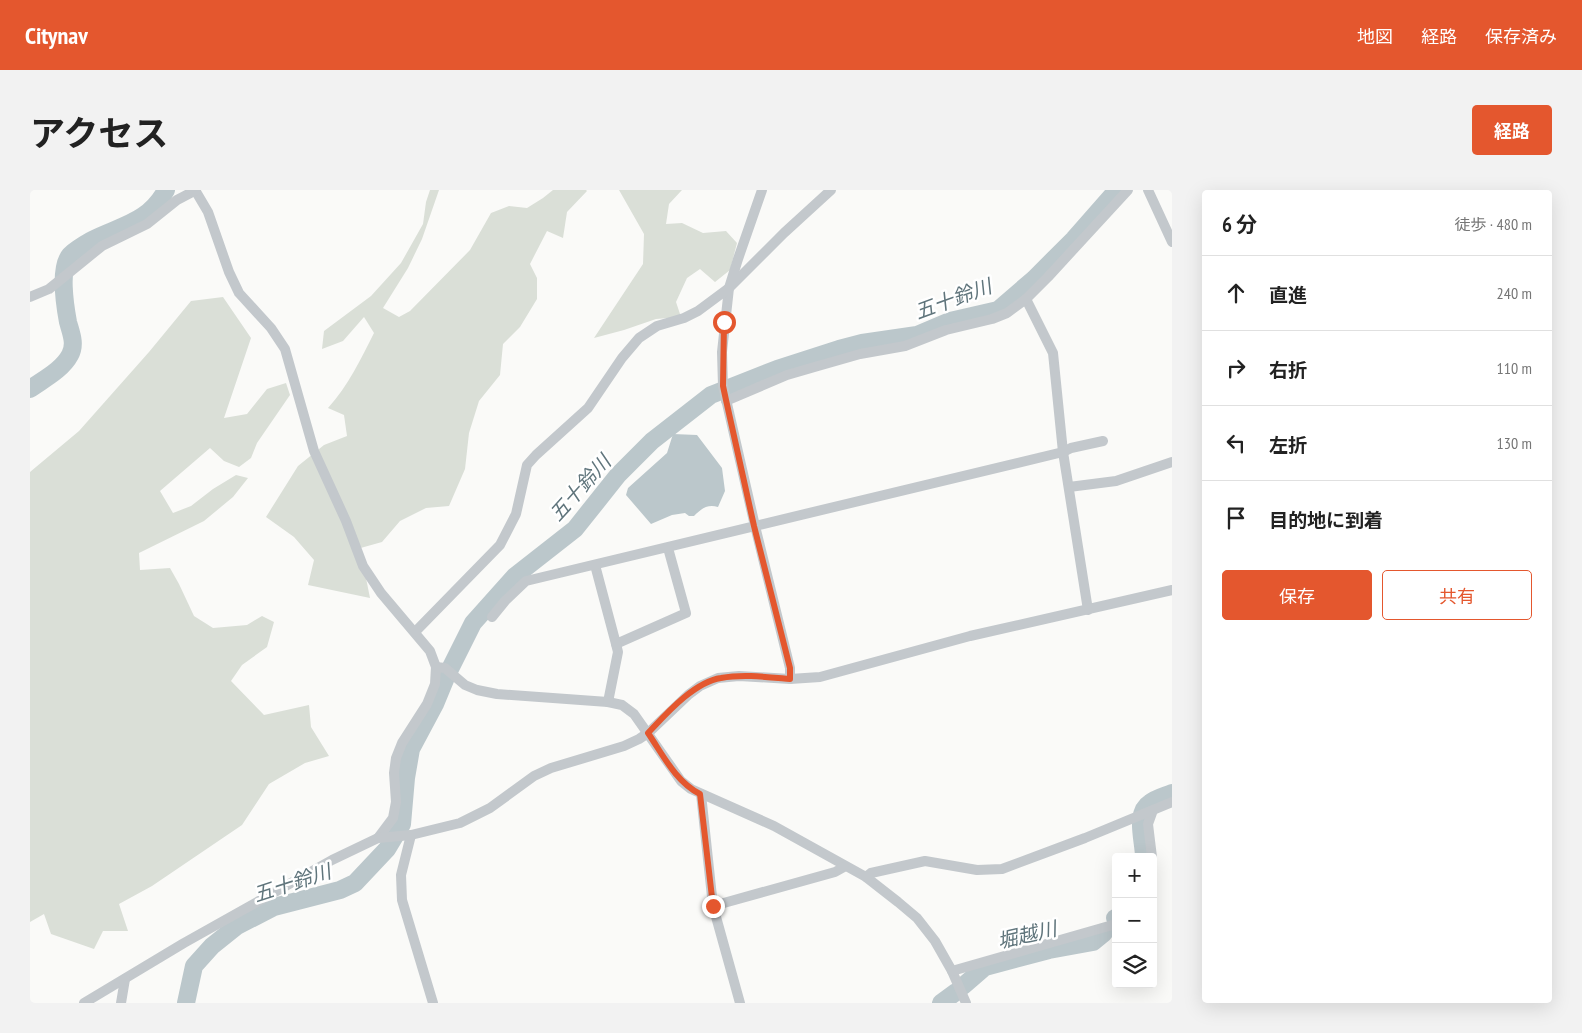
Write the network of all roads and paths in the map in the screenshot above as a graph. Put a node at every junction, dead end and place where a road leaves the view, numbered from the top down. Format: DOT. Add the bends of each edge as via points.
graph roads {
  1 [pos="195,190"];
  2 [pos="762,190"];
  3 [pos="831,190"];
  4 [pos="1128,190"];
  5 [pos="1148,190"];
  6 [pos="1172,242"];
  7 [pos="729,288"];
  8 [pos="31,295"];
  9 [pos="1026,299"];
  10 [pos="724,394"];
  11 [pos="1103,440"];
  12 [pos="1063,452"];
  13 [pos="1172,462"];
  14 [pos="1069,488"];
  15 [pos="754,526"];
  16 [pos="668,548"];
  17 [pos="595,565"];
  18 [pos="1172,590"];
  19 [pos="1088,610"];
  20 [pos="492,617"];
  21 [pos="415,632"];
  22 [pos="616,644"];
  23 [pos="441,668"];
  24 [pos="790,679"];
  25 [pos="608,702"];
  26 [pos="648,733"];
  27 [pos="700,794"];
  28 [pos="1172,802"];
  29 [pos="1145,814"];
  30 [pos="407,835"];
  31 [pos="382,838"];
  32 [pos="1152,853"];
  33 [pos="844,867"];
  34 [pos="866,878"];
  35 [pos="713,906"];
  36 [pos="1112,925"];
  37 [pos="952,971"];
  38 [pos="125,979"];
  39 [pos="963,994"];
  40 [pos="84,1003"];
  41 [pos="121,1003"];
  42 [pos="433,1003"];
  43 [pos="740,1003"];
  1 -- 8 [label="street" via="147,224 102,246 49,289"];
  1 -- 21 [label="street" via="208,212 239,292 285,349 314,450 363,566 381,593"];
  2 -- 7 [label="street"];
  3 -- 7 [label="street"];
  4 -- 9 [label="street"];
  5 -- 6 [label="street"];
  7 -- 10 [label="street" via="724,322"];
  7 -- 21 [label="street" via="684,318 657,326 639,338 588,408 527,465 516,514 500,545"];
  9 -- 10 [label="street" via="1007,314 992,319 946,330 905,346 860,354"];
  9 -- 12 [label="street" via="1052,353"];
  10 -- 15 [label="street"];
  11 -- 12 [label="street"];
  12 -- 14 [label="street"];
  12 -- 15 [label="street"];
  13 -- 14 [label="street" via="1116,481"];
  14 -- 19 [label="street"];
  15 -- 16 [label="street"];
  15 -- 24 [label="street" via="790,668"];
  16 -- 17 [label="street"];
  16 -- 22 [label="street" via="686,613"];
  17 -- 20 [label="street" via="526,581"];
  17 -- 22 [label="street"];
  18 -- 19 [label="street"];
  19 -- 24 [label="street" via="970,636 820,677"];
  21 -- 23 [label="street"];
  22 -- 25 [label="street" via="618,652"];
  23 -- 25 [label="street" via="465,685 483,691"];
  23 -- 31 [label="street" via="427,704 396,758 396,802 393,818"];
  24 -- 26 [label="street" via="718,678 688,694"];
  25 -- 26 [label="street" via="622,705 634,714"];
  26 -- 27 [label="street" via="681,781"];
  26 -- 30 [label="street" via="624,746 534,776 490,808 460,823"];
  27 -- 33 [label="street" via="774,826"];
  27 -- 35 [label="street"];
  28 -- 29 [label="street"];
  29 -- 32 [label="street"];
  29 -- 34 [label="street" via="1002,869 977,870 925,861 871,873"];
  30 -- 31 [label="street"];
  30 -- 42 [label="street" via="401,875 402,900"];
  31 -- 38 [label="street" via="332,860"];
  33 -- 34 [label="street"];
  33 -- 35 [label="street"];
  34 -- 37 [label="street" via="917,918"];
  35 -- 43 [label="street"];
  36 -- 37 [label="street"];
  37 -- 39 [label="street"];
  38 -- 40 [label="street"];
  38 -- 41 [label="street"];
}
